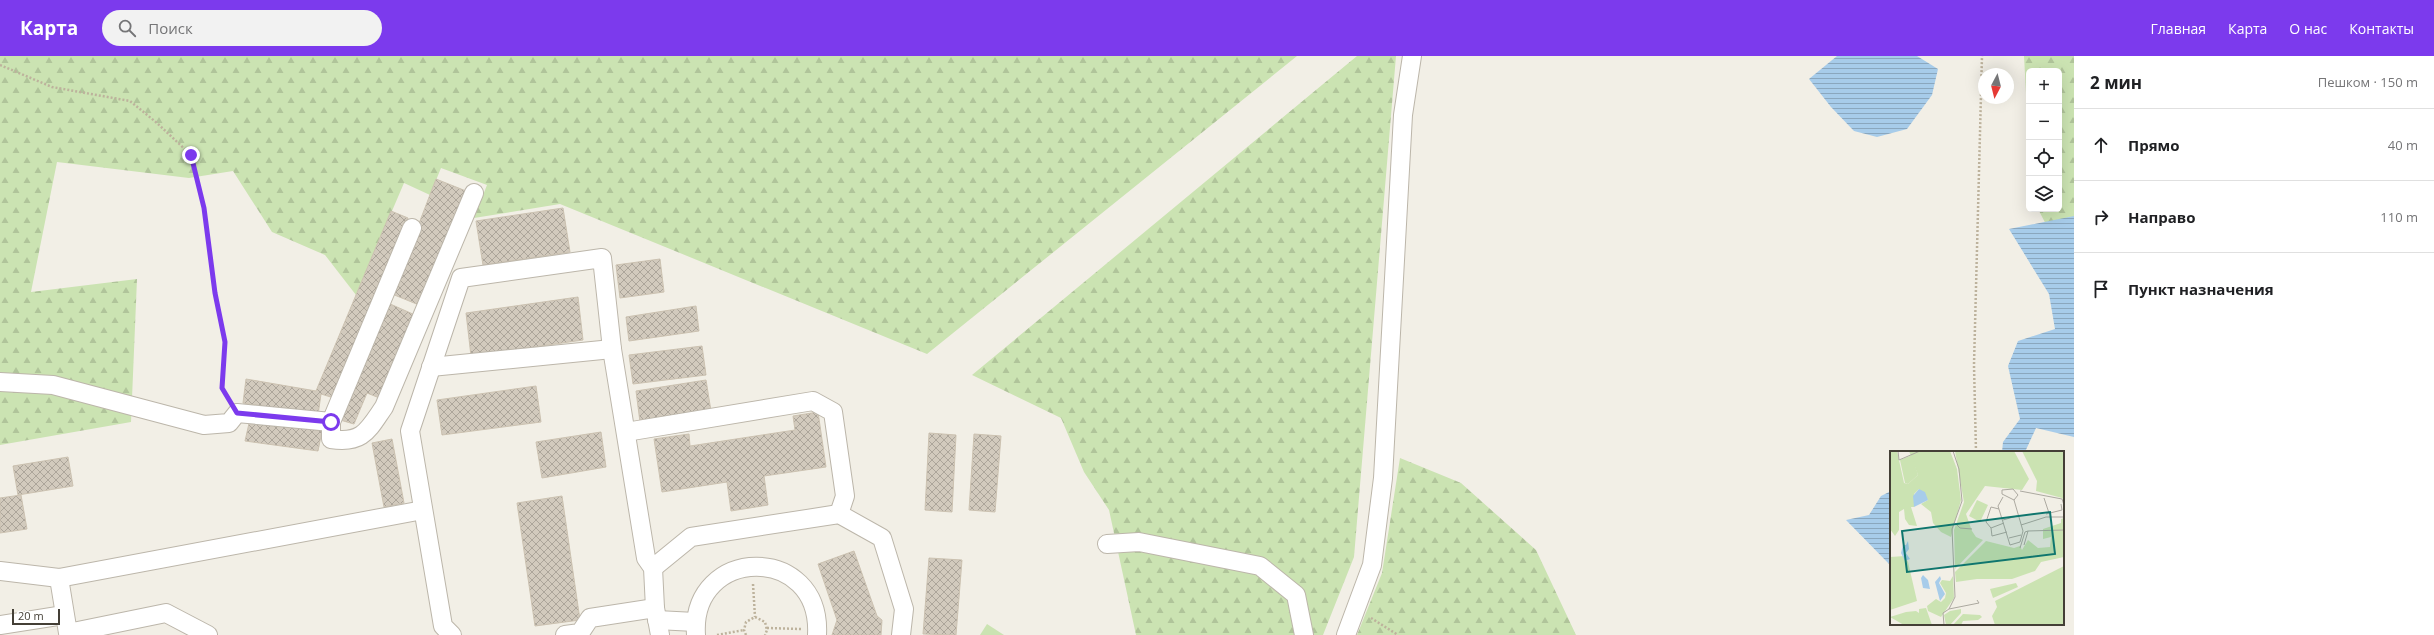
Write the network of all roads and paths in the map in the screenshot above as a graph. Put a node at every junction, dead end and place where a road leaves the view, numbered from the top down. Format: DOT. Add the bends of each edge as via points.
graph roads {
  1 [pos="1412,56"];
  2 [pos="1982,56"];
  3 [pos="0,65"];
  4 [pos="474,193"];
  5 [pos="412,228"];
  6 [pos="612,348"];
  7 [pos="431,367"];
  8 [pos="0,382"];
  9 [pos="237,413"];
  10 [pos="331,422"];
  11 [pos="626,432"];
  12 [pos="1976,451"];
  13 [pos="423,510"];
  14 [pos="840,514"];
  15 [pos="1107,544"];
  16 [pos="653,568"];
  17 [pos="0,572"];
  18 [pos="59,578"];
  19 [pos="753,580"];
  20 [pos="1357,608"];
  21 [pos="64,615"];
  22 [pos="755,617"];
  23 [pos="657,621"];
  24 [pos="0,625"];
  25 [pos="19,628"];
  26 [pos="695,628"];
  27 [pos="767,628"];
  28 [pos="744,630"];
  29 [pos="810,632"];
  30 [pos="208,635"];
  31 [pos="452,635"];
  32 [pos="565,635"];
  33 [pos="717,635"];
  34 [pos="746,635"];
  35 [pos="765,635"];
  36 [pos="901,635"];
  37 [pos="1304,635"];
  38 [pos="1346,635"];
  39 [pos="1398,635"];
  1 -- 20 [label="street" via="1403,114 1383,478 1372,565"];
  2 -- 12 [label="path" via="1974,365"];
  3 -- 9 [label="path" via="52,87 130,101 191,155 204,208 215,293 225,342 222,388"];
  4 -- 10 [label="street" via="384,407 366,433 347,442 331,439"];
  5 -- 10 [label="street"];
  6 -- 7 [label="street"];
  6 -- 7 [label="street" via="602,258 461,278"];
  6 -- 11 [label="street"];
  7 -- 13 [label="street" via="410,430"];
  8 -- 9 [label="street" via="53,385 204,425 229,423"];
  9 -- 10 [label="street"];
  11 -- 14 [label="street" via="814,401 833,412 845,496"];
  11 -- 16 [label="street" via="646,558"];
  13 -- 18 [label="street"];
  13 -- 31 [label="street" via="442,626"];
  14 -- 16 [label="street" via="691,538"];
  14 -- 36 [label="street" via="882,538 904,609"];
  15 -- 37 [label="street" via="1139,542 1260,566 1296,595"];
  16 -- 23 [label="street"];
  17 -- 18 [label="street"];
  18 -- 21 [label="street"];
  19 -- 22 [label="path"];
  20 -- 38 [label="street"];
  20 -- 39 [label="path"];
  21 -- 25 [label="street"];
  21 -- 30 [label="street" via="68,634 166,613"];
  22 -- 27 [label="path" via="763,619"];
  22 -- 28 [label="path" via="746,622"];
  23 -- 26 [label="street"];
  23 -- 32 [label="street" via="590,618 580,633"];
  24 -- 25 [label="street"];
  26 -- 29 [label="street" via="700,603 711,586 726,573 745,566 766,566 785,572 801,584 812,601 818,620"];
  27 -- 29 [label="path"];
  27 -- 35 [label="path"];
  28 -- 33 [label="path"];
  28 -- 34 [label="path"];
}
